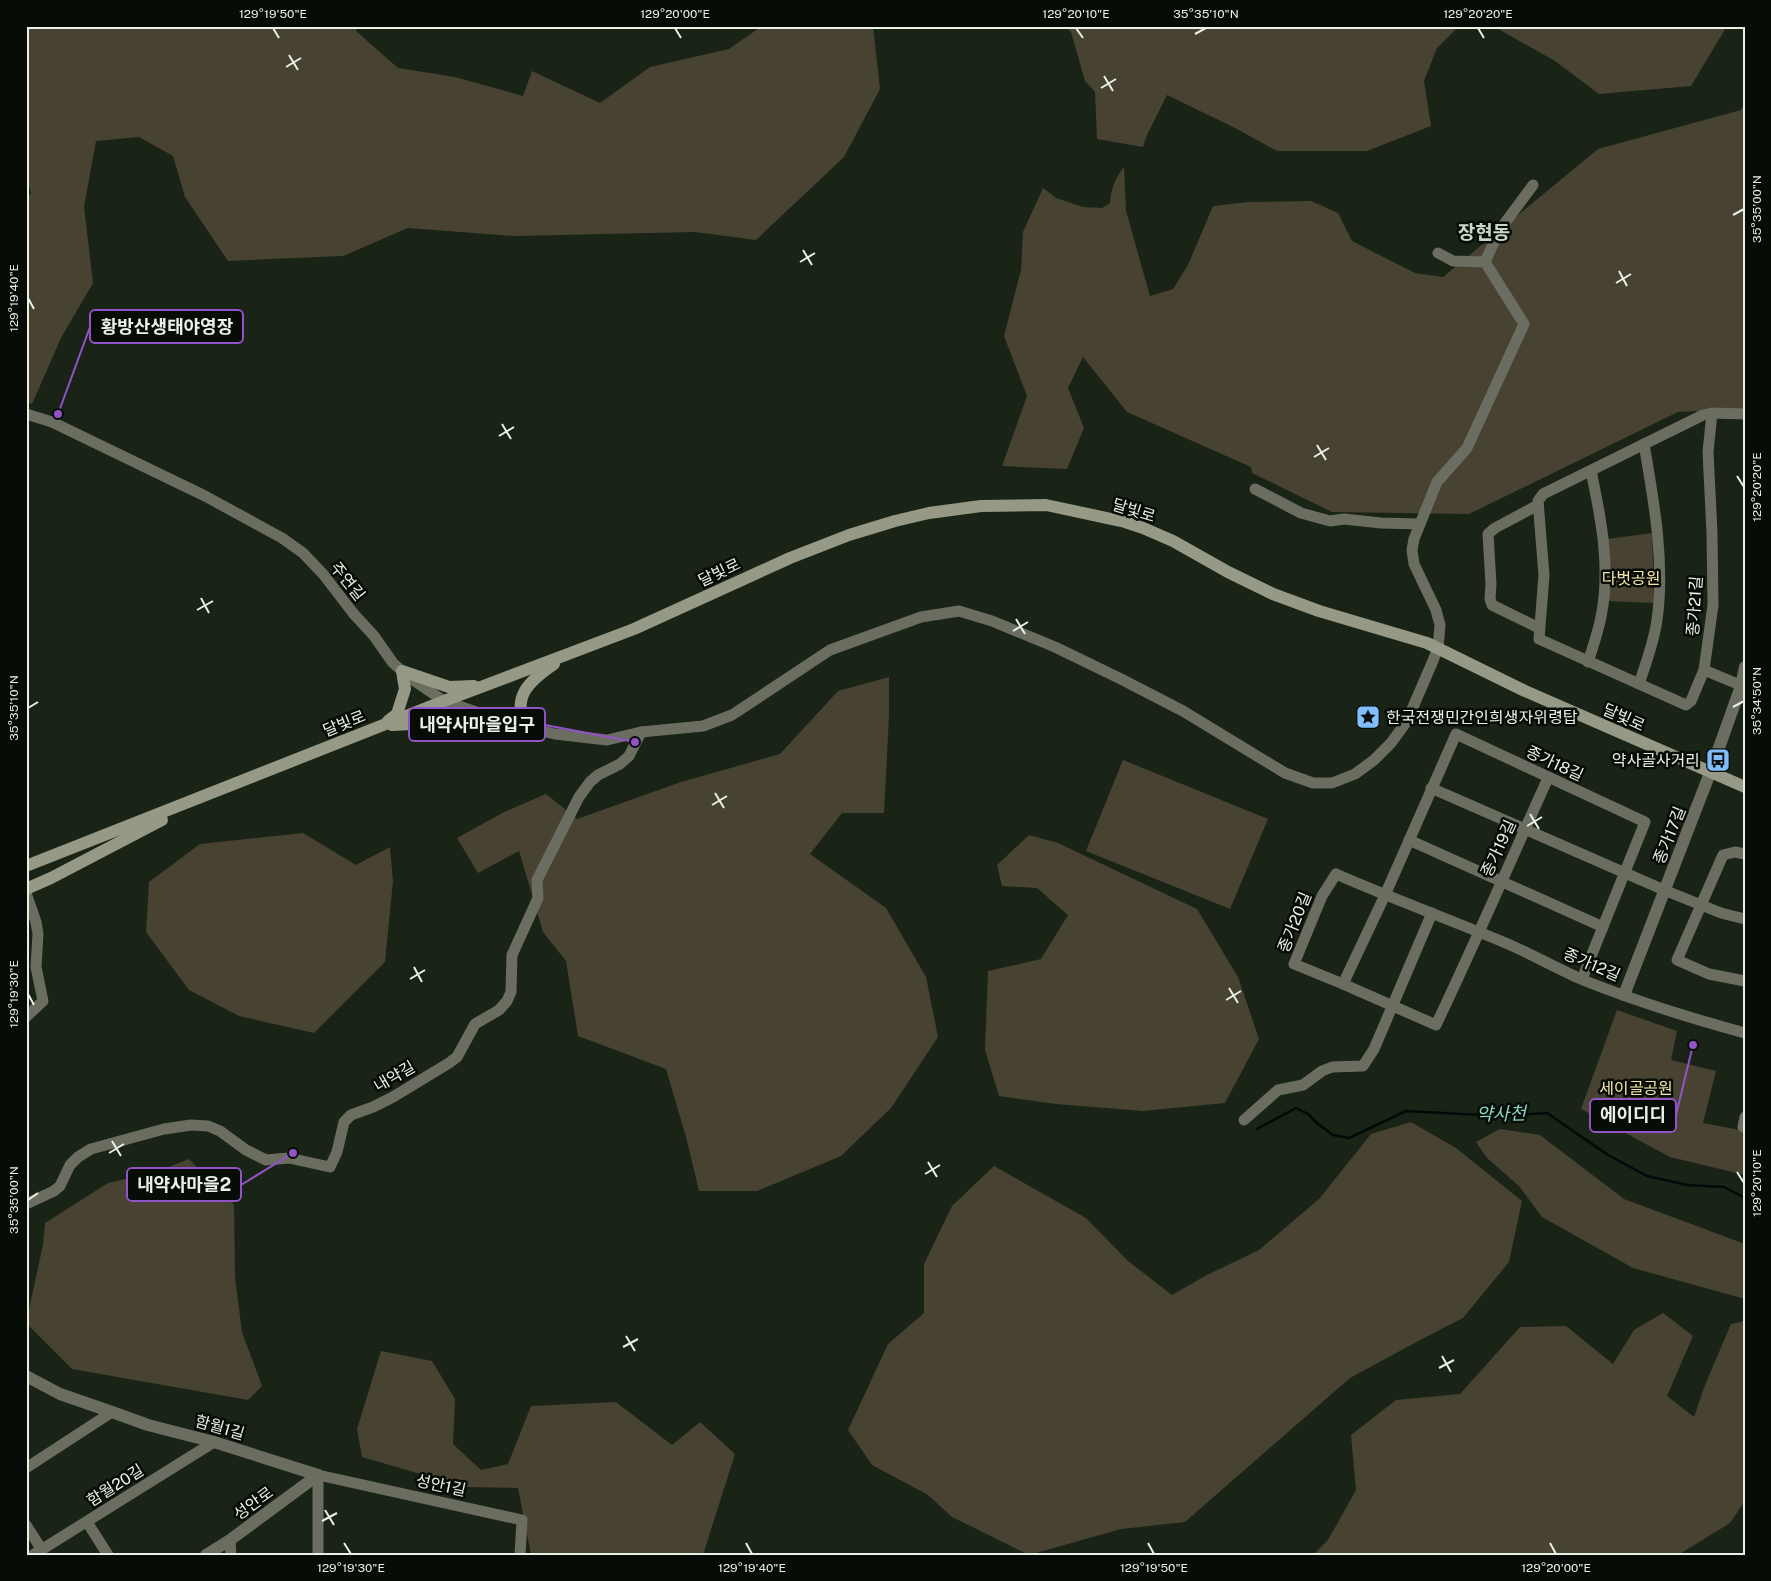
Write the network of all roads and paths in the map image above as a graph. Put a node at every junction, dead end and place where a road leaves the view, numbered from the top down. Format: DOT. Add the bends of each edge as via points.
graph roads {
  1 [pos="1533,185"];
  2 [pos="1438,253"];
  3 [pos="1485,262"];
  4 [pos="1712,413"];
  5 [pos="26,414"];
  6 [pos="1745,414"];
  7 [pos="1644,444"];
  8 [pos="1590,471"];
  9 [pos="1255,489"];
  10 [pos="1538,503"];
  11 [pos="1420,524"];
  12 [pos="1539,628"];
  13 [pos="1438,648"];
  14 [pos="566,655"];
  15 [pos="1588,662"];
  16 [pos="1745,667"];
  17 [pos="1704,670"];
  18 [pos="402,671"];
  19 [pos="1639,684"];
  20 [pos="485,686"];
  21 [pos="1743,686"];
  22 [pos="444,701"];
  23 [pos="382,726"];
  24 [pos="527,728"];
  25 [pos="641,732"];
  26 [pos="1710,772"];
  27 [pos="1548,778"];
  28 [pos="1745,787"];
  29 [pos="1431,788"];
  30 [pos="188,802"];
  31 [pos="1525,830"];
  32 [pos="1409,840"];
  33 [pos="1740,853"];
  34 [pos="26,866"];
  35 [pos="1625,873"];
  36 [pos="1501,880"];
  37 [pos="26,889"];
  38 [pos="1664,890"];
  39 [pos="26,893"];
  40 [pos="1385,895"];
  41 [pos="1702,904"];
  42 [pos="1432,913"];
  43 [pos="1745,919"];
  44 [pos="1603,927"];
  45 [pos="1479,933"];
  46 [pos="1582,979"];
  47 [pos="1745,980"];
  48 [pos="1343,984"];
  49 [pos="1624,995"];
  50 [pos="1392,1006"];
  51 [pos="26,1017"];
  52 [pos="1745,1033"];
  53 [pos="1745,1117"];
  54 [pos="1244,1120"];
  55 [pos="1745,1127"];
  56 [pos="26,1204"];
  57 [pos="26,1376"];
  58 [pos="112,1412"];
  59 [pos="214,1442"];
  60 [pos="26,1468"];
  61 [pos="318,1475"];
  62 [pos="86,1522"];
  63 [pos="26,1525"];
  64 [pos="230,1540"];
  65 [pos="37,1552"];
  66 [pos="108,1555"];
  67 [pos="206,1555"];
  68 [pos="231,1555"];
  69 [pos="318,1555"];
  70 [pos="520,1555"];
  1 -- 3 [label="street" via="1499,231"];
  2 -- 3 [label="street" via="1453,261"];
  3 -- 11 [label="street" via="1524,324 1467,448 1437,482"];
  4 -- 6 [label="street"];
  4 -- 7 [label="street"];
  4 -- 17 [label="street, 종가21길" via="1708,452 1713,605"];
  5 -- 18 [label="street, 주연길" via="52,422 178,483 282,538 303,553 323,574"];
  7 -- 8 [label="street"];
  7 -- 19 [label="street" via="1656,509 1660,583 1657,620"];
  8 -- 10 [label="street" via="1543,494"];
  8 -- 15 [label="street" via="1602,519 1605,565 1601,616"];
  9 -- 11 [label="street" via="1301,513 1330,521 1344,518 1381,524"];
  10 -- 12 [label="street" via="1544,575"];
  10 -- 12 [label="street" via="1488,534 1492,605"];
  11 -- 13 [label="street" via="1412,550 1414,564 1436,610 1440,626"];
  12 -- 15 [label="street, 종가21길" via="1539,639"];
  13 -- 14 [label="main road, 달빛로" via="1281,598 1143,528 1046,504 956,508 886,524 790,558 634,629"];
  13 -- 25 [label="street" via="1407,721 1391,743 1354,774 1332,783 1313,783 1285,773 1183,711 1121,679 1054,647 959,611 921,617 830,650 732,715 719,720 684,729"];
  13 -- 26 [label="main road, 달빛로" via="1525,691"];
  14 -- 20 [label="main road, 달빛로"];
  14 -- 24 [label="main road" via="542,672 521,695 520,716"];
  15 -- 19 [label="street, 종가21길"];
  16 -- 21 [label="street, 종가17길"];
  17 -- 19 [label="street, 종가21길" via="1691,701 1686,705"];
  17 -- 21 [label="street"];
  18 -- 20 [label="main road" via="449,687"];
  18 -- 22 [label="street, 주연길"];
  18 -- 23 [label="main road" via="405,689 396,714"];
  20 -- 22 [label="main road, 달빛로"];
  21 -- 26 [label="street, 종가17길"];
  22 -- 23 [label="main road, 달빛로"];
  22 -- 24 [label="street, 주연길"];
  23 -- 24 [label="main road" via="453,722"];
  23 -- 30 [label="main road, 달빛로"];
  24 -- 25 [label="street, 주연길" via="608,740"];
  25 -- 56 [label="street, 내약길" via="630,756 590,782 537,880 538,898 512,955 511,992 507,1001 500,1010 475,1024 457,1057 449,1063 393,1097 351,1115 344,1122 330,1167 289,1158 266,1160 220,1131 191,1125 91,1149 70,1165 60,1186"];
  26 -- 28 [label="main road, 달빛로"];
  26 -- 38 [label="street, 종가17길"];
  27 -- 29 [label="street, 종가18길" via="1456,734"];
  27 -- 31 [label="street, 종가19길"];
  27 -- 35 [label="street, 종가18길" via="1645,822"];
  29 -- 31 [label="street"];
  29 -- 32 [label="street, 종가18길"];
  30 -- 34 [label="main road, 달빛로"];
  30 -- 37 [label="main road" via="140,832"];
  31 -- 35 [label="street"];
  31 -- 36 [label="street, 종가19길"];
  32 -- 36 [label="street"];
  32 -- 40 [label="street, 종가18길"];
  33 -- 41 [label="street" via="1723,855"];
  35 -- 38 [label="street"];
  35 -- 44 [label="street, 종가18길"];
  36 -- 44 [label="street"];
  36 -- 45 [label="street, 종가19길"];
  38 -- 41 [label="street"];
  38 -- 49 [label="street, 종가17길"];
  39 -- 51 [label="street" via="38,934 36,967 43,1001"];
  40 -- 42 [label="street, 종가12길"];
  40 -- 48 [label="street"];
  40 -- 48 [label="street, 종가20길" via="1336,874 1322,896 1294,964"];
  41 -- 43 [label="street"];
  41 -- 47 [label="street" via="1678,960 1709,974"];
  42 -- 45 [label="street, 종가12길"];
  42 -- 50 [label="street"];
  44 -- 46 [label="street, 종가18길"];
  45 -- 46 [label="street, 종가12길"];
  45 -- 50 [label="street, 종가20길" via="1436,1025"];
  46 -- 49 [label="street, 종가12길"];
  48 -- 50 [label="street, 종가20길"];
  49 -- 52 [label="street, 종가12길"];
  50 -- 54 [label="street" via="1374,1049 1363,1066 1332,1067 1303,1085 1278,1090"];
  53 -- 55 [label="street"];
  57 -- 58 [label="street, 함월1길" via="60,1394"];
  58 -- 59 [label="street, 함월1길"];
  58 -- 60 [label="street"];
  59 -- 61 [label="street, 함월1길"];
  59 -- 62 [label="street, 함월20길"];
  61 -- 64 [label="street, 성안로"];
  61 -- 69 [label="street"];
  61 -- 70 [label="street, 성안1길" via="522,1520"];
  62 -- 65 [label="street, 함월20길"];
  62 -- 66 [label="street"];
  63 -- 65 [label="street"];
  64 -- 67 [label="street, 성안로"];
  64 -- 68 [label="street"];
}
